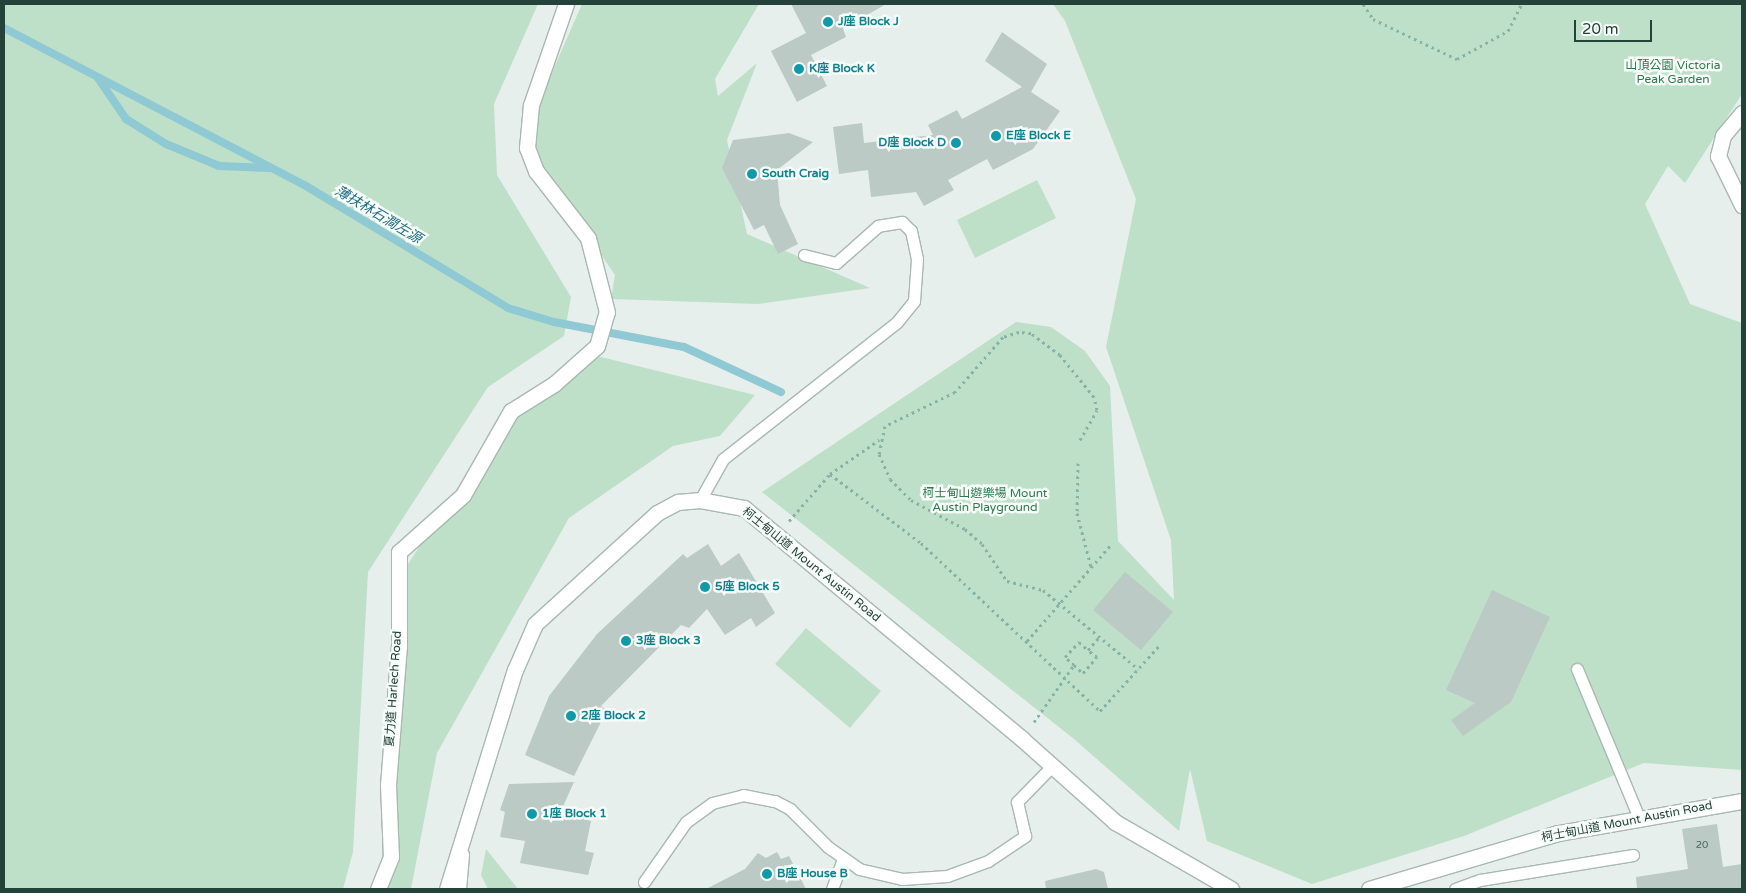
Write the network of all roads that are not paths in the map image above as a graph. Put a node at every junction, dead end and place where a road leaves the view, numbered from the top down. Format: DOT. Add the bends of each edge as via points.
graph roads {
  1 [pos="566,4"];
  2 [pos="1742,113"];
  3 [pos="1742,205"];
  4 [pos="804,255"];
  5 [pos="700,500"];
  6 [pos="1577,669"];
  7 [pos="1052,766"];
  8 [pos="1742,801"];
  9 [pos="1640,820"];
  10 [pos="463,845"];
  11 [pos="1633,856"];
  12 [pos="843,859"];
  13 [pos="644,882"];
  14 [pos="378,889"];
  15 [pos="447,889"];
  16 [pos="460,889"];
  17 [pos="832,889"];
  18 [pos="1231,889"];
  19 [pos="1369,889"];
  20 [pos="1455,889"];
  1 -- 14 [label="street, 夏力道 Harlech Road" via="531,105 526,141 532,166 588,238 607,312 598,346 554,384 511,411 463,496 399,552 399,646 388,785 391,850"];
  2 -- 3 [label="street" via="1723,136 1718,156"];
  4 -- 5 [label="lane" via="836,263 878,226 902,222 911,231 917,259 914,301 897,322 723,459"];
  5 -- 7 [label="street, 柯士甸山道 Mount Austin Road" via="744,508"];
  5 -- 10 [label="street, 柯士甸山道 Mount Austin Road" via="678,502 657,513 535,624 514,670"];
  6 -- 9 [label="lane"];
  7 -- 12 [label="lane" via="1017,802 1025,836 981,864 946,876 902,879 859,869"];
  7 -- 18 [label="street, 柯士甸山道 Mount Austin Road" via="1115,822"];
  8 -- 9 [label="street, 柯士甸山道 Mount Austin Road"];
  9 -- 19 [label="street, 柯士甸山道 Mount Austin Road" via="1558,833"];
  10 -- 15 [label="street, 柯士甸山道 Mount Austin Road"];
  10 -- 16 [label="lane"];
  11 -- 20 [label="lane" via="1480,880"];
  12 -- 13 [label="lane" via="790,809 775,801 743,795 698,811"];
  12 -- 17 [label="lane"];
}
